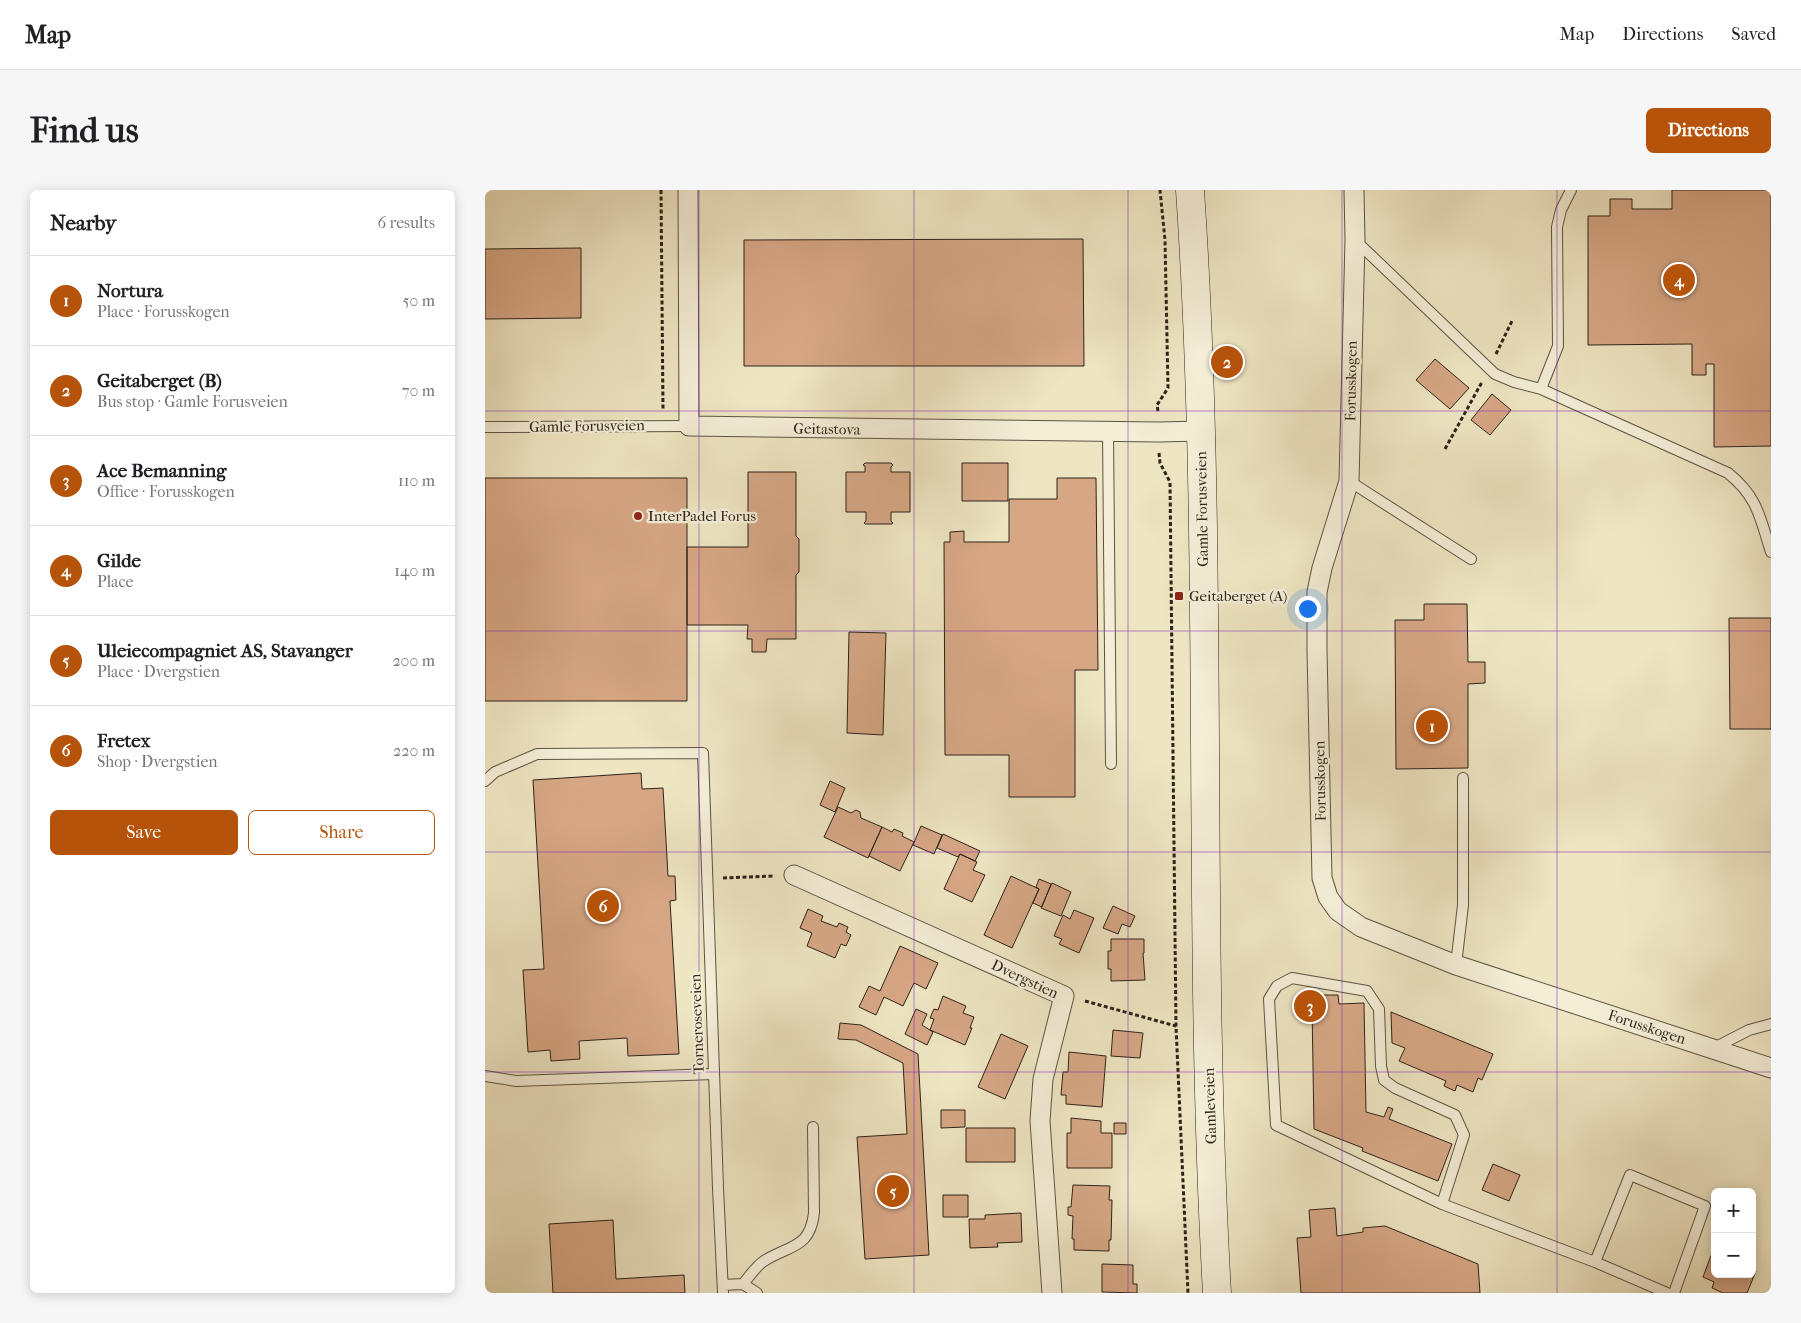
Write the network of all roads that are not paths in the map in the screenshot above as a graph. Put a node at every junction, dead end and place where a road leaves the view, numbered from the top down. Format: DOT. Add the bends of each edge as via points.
graph roads {
  1 [pos="688,190"];
  2 [pos="1190,190"];
  3 [pos="1354,190"];
  4 [pos="1571,190"];
  5 [pos="1355,240"];
  6 [pos="1541,389"];
  7 [pos="689,426"];
  8 [pos="485,427"];
  9 [pos="1201,430"];
  10 [pos="1108,432"];
  11 [pos="1349,482"];
  12 [pos="1771,552"];
  13 [pos="1471,559"];
  14 [pos="1111,764"];
  15 [pos="1463,778"];
  16 [pos="485,781"];
  17 [pos="794,875"];
  18 [pos="1206,918"];
  19 [pos="1456,965"];
  20 [pos="1771,1024"];
  21 [pos="1713,1049"];
  22 [pos="1771,1068"];
  23 [pos="714,1074"];
  24 [pos="485,1076"];
  25 [pos="813,1127"];
  26 [pos="1442,1204"];
  27 [pos="1595,1262"];
  28 [pos="743,1284"];
  29 [pos="723,1289"];
  30 [pos="757,1293"];
  31 [pos="1052,1293"];
  32 [pos="1217,1293"];
  33 [pos="1667,1293"];
  34 [pos="1674,1293"];
  1 -- 7 [label="street"];
  2 -- 9 [label="main road, Gamle Forusveien"];
  3 -- 5 [label="street, Forusskogen"];
  4 -- 6 [label="lane" via="1557,227 1558,346"];
  5 -- 6 [label="lane" via="1495,374"];
  5 -- 11 [label="street, Forusskogen"];
  6 -- 12 [label="lane" via="1728,473 1755,501"];
  7 -- 8 [label="lane, Gamle Forusveien"];
  7 -- 10 [label="street, Geitastova"];
  9 -- 10 [label="street, Geitastova"];
  9 -- 18 [label="main road, Gamle Forusveien"];
  10 -- 14 [label="lane"];
  11 -- 13 [label="lane"];
  11 -- 19 [label="street, Forusskogen" via="1317,592 1322,878 1338,911 1361,927"];
  15 -- 19 [label="lane" via="1463,905"];
  16 -- 23 [label="lane, Torneroseveien" via="495,772 537,754 703,753"];
  17 -- 31 [label="street, Dvergstien" via="1064,996 1043,1079 1040,1121"];
  18 -- 32 [label="main road, Gamleveien"];
  19 -- 21 [label="street, Forusskogen"];
  20 -- 21 [label="lane" via="1749,1030"];
  21 -- 22 [label="street, Forusskogen"];
  23 -- 24 [label="lane" via="516,1081"];
  23 -- 29 [label="lane, Torneroseveien"];
  25 -- 28 [label="lane" via="814,1213 809,1232 800,1244 763,1262"];
  26 -- 26 [label="lane" via="1275,1125 1269,999 1277,986 1292,978 1367,991 1379,1009 1384,1080 1455,1115 1463,1135"];
  26 -- 27 [label="lane"];
  27 -- 33 [label="lane"];
  27 -- 34 [label="lane" via="1630,1175 1705,1206"];
  28 -- 29 [label="lane"];
  28 -- 30 [label="lane"];
}
